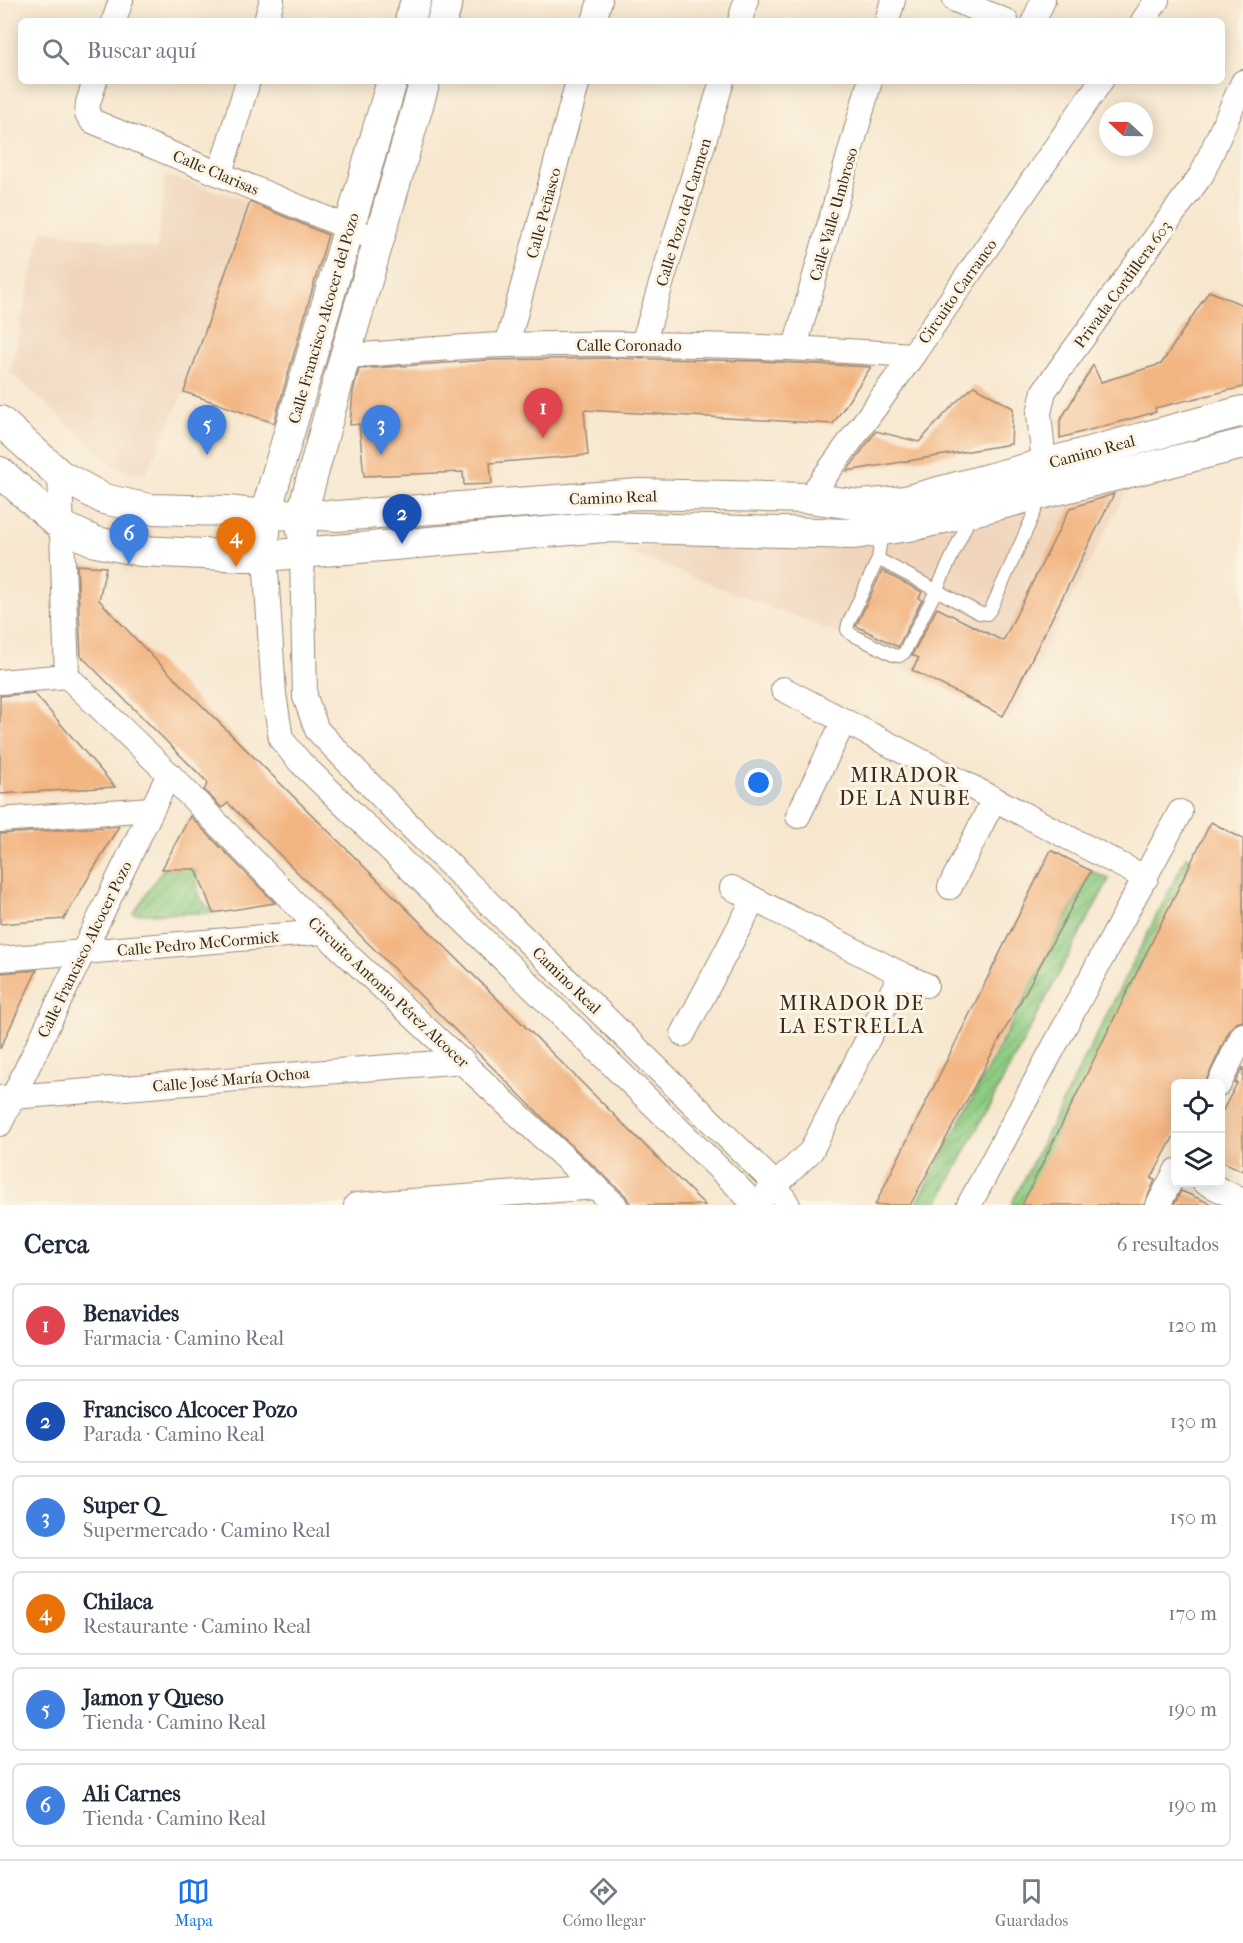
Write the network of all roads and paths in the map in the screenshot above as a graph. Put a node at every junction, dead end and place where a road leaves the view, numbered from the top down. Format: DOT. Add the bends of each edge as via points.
graph roads {
  1 [pos="121,0"];
  2 [pos="272,0"];
  3 [pos="416,0"];
  4 [pos="448,0"];
  5 [pos="600,0"];
  6 [pos="746,0"];
  7 [pos="893,0"];
  8 [pos="955,0"];
  9 [pos="1043,0"];
  10 [pos="1157,0"];
  11 [pos="115,18"];
  12 [pos="267,18"];
  13 [pos="411,18"];
  14 [pos="443,18"];
  15 [pos="595,18"];
  16 [pos="741,18"];
  17 [pos="889,18"];
  18 [pos="999,18"];
  19 [pos="1036,18"];
  20 [pos="1145,18"];
  21 [pos="1243,82"];
  22 [pos="94,84"];
  23 [pos="247,84"];
  24 [pos="392,84"];
  25 [pos="424,84"];
  26 [pos="577,84"];
  27 [pos="721,84"];
  28 [pos="869,84"];
  29 [pos="1099,84"];
  30 [pos="220,173"];
  31 [pos="350,228"];
  32 [pos="379,240"];
  33 [pos="643,344"];
  34 [pos="507,345"];
  35 [pos="795,347"];
  36 [pos="913,355"];
  37 [pos="345,356"];
  38 [pos="1243,411"];
  39 [pos="0,421"];
  40 [pos="1243,444"];
  41 [pos="1044,464"];
  42 [pos="0,472"];
  43 [pos="60,475"];
  44 [pos="1043,494"];
  45 [pos="809,498"];
  46 [pos="973,511"];
  47 [pos="302,514"];
  48 [pos="265,515"];
  49 [pos="61,525"];
  50 [pos="883,530"];
  51 [pos="302,553"];
  52 [pos="265,556"];
  53 [pos="878,559"];
  54 [pos="936,591"];
  55 [pos="67,676"];
  56 [pos="0,682"];
  57 [pos="783,689"];
  58 [pos="844,721"];
  59 [pos="169,774"];
  60 [pos="994,799"];
  61 [pos="151,809"];
  62 [pos="1180,812"];
  63 [pos="798,816"];
  64 [pos="0,820"];
  65 [pos="1146,878"];
  66 [pos="950,887"];
  67 [pos="732,888"];
  68 [pos="754,899"];
  69 [pos="323,932"];
  70 [pos="82,953"];
  71 [pos="0,959"];
  72 [pos="901,974"];
  73 [pos="926,985"];
  74 [pos="684,1034"];
  75 [pos="1240,1048"];
  76 [pos="463,1061"];
  77 [pos="1221,1079"];
  78 [pos="6,1097"];
  79 [pos="0,1124"];
  80 [pos="1171,1180"];
  81 [pos="775,1184"];
  82 [pos="597,1187"];
  83 [pos="1214,1187"];
  84 [pos="1243,1201"];
  85 [pos="356,1205"];
  86 [pos="615,1205"];
  87 [pos="755,1205"];
  88 [pos="788,1205"];
  89 [pos="969,1205"];
  90 [pos="1158,1205"];
  1 -- 11 [label="street"];
  2 -- 12 [label="street"];
  3 -- 13 [label="street"];
  4 -- 14 [label="street"];
  5 -- 15 [label="street"];
  6 -- 16 [label="street"];
  7 -- 17 [label="street"];
  8 -- 18 [label="street"];
  9 -- 19 [label="street"];
  10 -- 20 [label="street"];
  21 -- 41 [label="street, Privada Cordillera 603" via="1202,174 1044,391 1039,413"];
  22 -- 30 [label="street, Calle Clarisas" via="87,114 92,121"];
  23 -- 30 [label="street"];
  24 -- 31 [label="street, Calle Francisco Alcocer del Pozo"];
  25 -- 32 [label="street, Calle Francisco Alcocer del Pozo"];
  26 -- 34 [label="street, Calle Peñasco"];
  27 -- 33 [label="street, Calle Pozo del Carmen"];
  28 -- 35 [label="street, Calle Valle Umbroso"];
  29 -- 36 [label="street, Circuito Carranco"];
  30 -- 31 [label="street, Calle Clarisas"];
  31 -- 32 [label="street, Calle Clarisas"];
  31 -- 48 [label="street, Calle Francisco Alcocer del Pozo"];
  32 -- 37 [label="street, Calle Francisco Alcocer del Pozo"];
  33 -- 34 [label="street, Calle Coronado"];
  33 -- 35 [label="street, Calle Coronado"];
  34 -- 37 [label="street, Calle Coronado"];
  35 -- 36 [label="street, Calle Coronado"];
  36 -- 45 [label="street, Circuito Carranco"];
  37 -- 47 [label="street, Calle Francisco Alcocer del Pozo"];
  38 -- 41 [label="street, Camino Real"];
  39 -- 43 [label="street, Camino Real"];
  40 -- 44 [label="street, Camino Real"];
  41 -- 44 [label="street, Privada Cordillera 603"];
  41 -- 45 [label="street, Camino Real" via="905,501 860,505"];
  42 -- 49 [label="street, Camino Real"];
  43 -- 48 [label="street, Camino Real" via="104,499 149,509"];
  43 -- 49 [label="street"];
  44 -- 46 [label="street, Camino Real"];
  44 -- 54 [label="lane" via="987,614"];
  45 -- 47 [label="street, Camino Real" via="639,494 337,516"];
  46 -- 50 [label="street, Camino Real"];
  46 -- 54 [label="lane"];
  47 -- 48 [label="street, Camino Real"];
  47 -- 51 [label="street, Calle Francisco Alcocer del Pozo"];
  48 -- 52 [label="street, Calle Francisco Alcocer del Pozo"];
  49 -- 52 [label="street, Camino Real" via="96,542 141,551"];
  49 -- 55 [label="street"];
  50 -- 51 [label="street, Camino Real" via="854,534 605,527"];
  50 -- 53 [label="lane"];
  51 -- 52 [label="street, Camino Real"];
  51 -- 81 [label="street, Camino Real" via="304,697 317,730"];
  52 -- 87 [label="street, Camino Real" via="273,694 281,739 300,762"];
  53 -- 54 [label="lane"];
  53 -- 54 [label="lane" via="848,624 850,634 900,656"];
  55 -- 56 [label="street"];
  55 -- 59 [label="street, Circuito Antonio Pérez Alcocer"];
  57 -- 58 [label="street"];
  58 -- 60 [label="street"];
  58 -- 63 [label="street"];
  59 -- 61 [label="street, Calle Francisco Alcocer Pozo"];
  59 -- 69 [label="street, Circuito Antonio Pérez Alcocer"];
  60 -- 65 [label="street"];
  60 -- 66 [label="street"];
  61 -- 64 [label="street"];
  61 -- 70 [label="street, Calle Francisco Alcocer Pozo"];
  62 -- 65 [label="street"];
  65 -- 89 [label="street"];
  67 -- 68 [label="street"];
  68 -- 72 [label="street"];
  68 -- 74 [label="street"];
  69 -- 70 [label="street, Calle Pedro McCormick"];
  69 -- 76 [label="street, Circuito Antonio Pérez Alcocer"];
  70 -- 71 [label="street, Calle Pedro McCormick"];
  70 -- 78 [label="street, Calle Francisco Alcocer Pozo"];
  72 -- 73 [label="street"];
  72 -- 81 [label="street" via="811,1151"];
  75 -- 77 [label="street"];
  76 -- 78 [label="street, Calle José María Ochoa"];
  76 -- 82 [label="street, Circuito Antonio Pérez Alcocer"];
  78 -- 79 [label="street, Calle Francisco Alcocer Pozo"];
  80 -- 90 [label="street"];
  81 -- 87 [label="street"];
  81 -- 88 [label="street, Camino Real"];
  82 -- 85 [label="street"];
  82 -- 86 [label="street, Circuito Antonio Pérez Alcocer"];
  83 -- 84 [label="street"];
}
